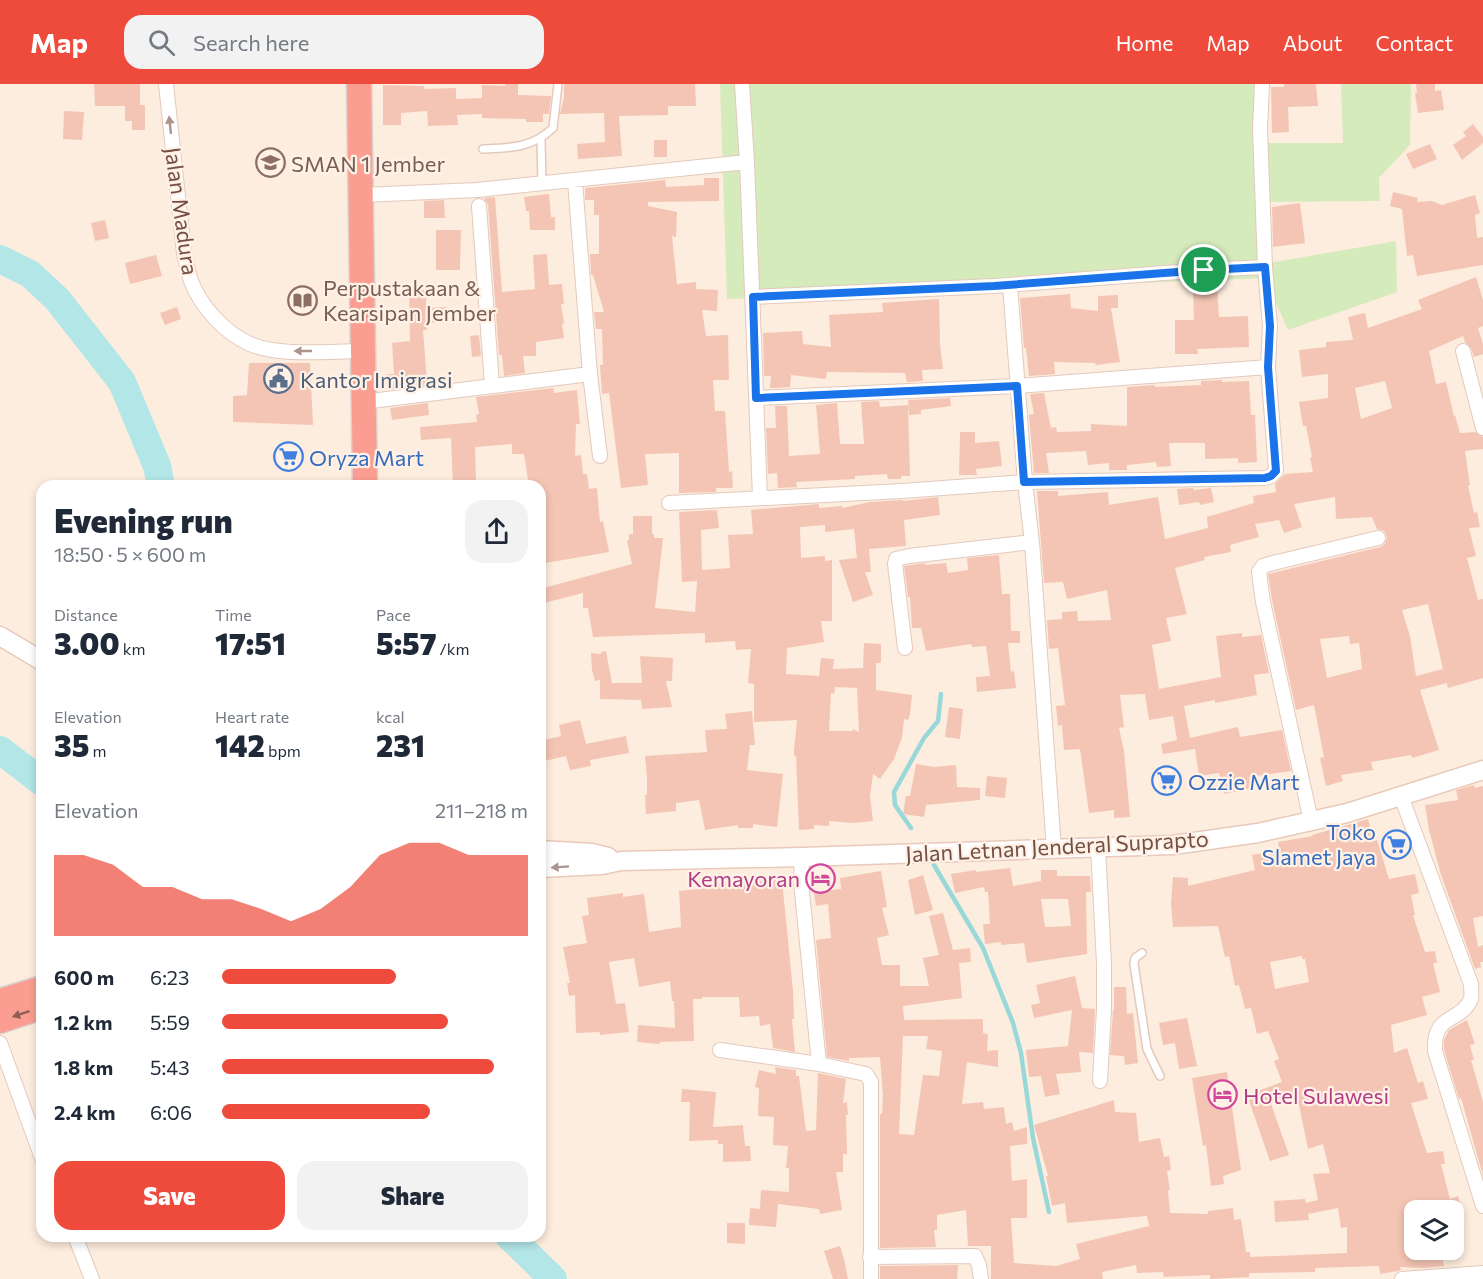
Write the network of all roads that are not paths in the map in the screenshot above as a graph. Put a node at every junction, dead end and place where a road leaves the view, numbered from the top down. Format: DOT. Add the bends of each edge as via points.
graph roads {
  1 [pos="166,84"];
  2 [pos="359,84"];
  3 [pos="558,84"];
  4 [pos="742,84"];
  5 [pos="1262,84"];
  6 [pos="541,140"];
  7 [pos="483,149"];
  8 [pos="747,162"];
  9 [pos="575,181"];
  10 [pos="542,184"];
  11 [pos="362,195"];
  12 [pos="478,206"];
  13 [pos="1265,267"];
  14 [pos="1010,285"];
  15 [pos="753,297"];
  16 [pos="362,351"];
  17 [pos="1463,351"];
  18 [pos="1268,367"];
  19 [pos="590,374"];
  20 [pos="492,385"];
  21 [pos="1017,386"];
  22 [pos="756,398"];
  23 [pos="363,402"];
  24 [pos="1483,428"];
  25 [pos="600,456"];
  26 [pos="365,480"];
  27 [pos="1024,482"];
  28 [pos="760,498"];
  29 [pos="669,503"];
  30 [pos="1378,538"];
  31 [pos="1032,542"];
  32 [pos="0,636"];
  33 [pos="905,648"];
  34 [pos="36,657"];
  35 [pos="1483,770"];
  36 [pos="1401,795"];
  37 [pos="1311,820"];
  38 [pos="1098,847"];
  39 [pos="1054,849"];
  40 [pos="546,850"];
  41 [pos="802,857"];
  42 [pos="621,861"];
  43 [pos="546,868"];
  44 [pos="1142,953"];
  45 [pos="36,990"];
  46 [pos="0,1001"];
  47 [pos="36,1009"];
  48 [pos="0,1021"];
  49 [pos="0,1043"];
  50 [pos="720,1050"];
  51 [pos="819,1064"];
  52 [pos="1160,1076"];
  53 [pos="1100,1081"];
  54 [pos="36,1142"];
  55 [pos="1482,1201"];
  56 [pos="77,1242"];
  57 [pos="870,1257"];
  58 [pos="1483,1273"];
  59 [pos="92,1279"];
  60 [pos="871,1279"];
  61 [pos="981,1279"];
  62 [pos="1402,1279"];
  16 -- 1 [label="street, Jalan Madura, one-way" via="284,351 251,345 234,335 209,310 190,280 184,253"];
  2 -- 11 [label="highway"];
  3 -- 6 [label="lane" via="553,128"];
  4 -- 8 [label="street"];
  5 -- 13 [label="street"];
  6 -- 7 [label="lane" via="511,148"];
  6 -- 10 [label="lane"];
  8 -- 9 [label="street"];
  8 -- 15 [label="street"];
  9 -- 10 [label="street"];
  9 -- 19 [label="street"];
  10 -- 11 [label="street"];
  11 -- 16 [label="highway"];
  12 -- 20 [label="street"];
  13 -- 14 [label="street"];
  13 -- 18 [label="street" via="1270,326"];
  14 -- 15 [label="street"];
  14 -- 21 [label="street"];
  15 -- 22 [label="street"];
  16 -- 23 [label="highway"];
  17 -- 24 [label="street"];
  18 -- 21 [label="street"];
  18 -- 27 [label="street" via="1276,471 1271,476"];
  19 -- 20 [label="street"];
  19 -- 25 [label="street"];
  20 -- 23 [label="street"];
  21 -- 22 [label="street"];
  21 -- 27 [label="street"];
  22 -- 28 [label="street"];
  23 -- 26 [label="highway"];
  27 -- 28 [label="street"];
  27 -- 31 [label="street"];
  28 -- 29 [label="street"];
  30 -- 37 [label="street" via="1273,562 1259,572"];
  31 -- 33 [label="street" via="897,559"];
  31 -- 39 [label="street"];
  32 -- 34 [label="main road"];
  35 -- 36 [label="main road, Jalan Letnan Jenderal Suprapto"];
  36 -- 37 [label="main road, Jalan Letnan Jenderal Suprapto"];
  36 -- 55 [label="street" via="1472,984 1471,998 1440,1025 1434,1039"];
  37 -- 38 [label="main road, Jalan Letnan Jenderal Suprapto" via="1258,833 1173,845"];
  38 -- 39 [label="main road, Jalan Letnan Jenderal Suprapto"];
  38 -- 53 [label="street" via="1104,964"];
  39 -- 41 [label="main road, Jalan Letnan Jenderal Suprapto"];
  40 -- 42 [label="main road, Jalan Letnan Jenderal Suprapto"];
  41 -- 42 [label="main road, Jalan Letnan Jenderal Suprapto"];
  41 -- 51 [label="street" via="801,882"];
  42 -- 43 [label="main road, Jalan Letnan Jenderal Suprapto, one-way"];
  44 -- 52 [label="lane" via="1134,964 1148,1049"];
  45 -- 46 [label="highway"];
  47 -- 48 [label="highway, one-way"];
  49 -- 54 [label="street"];
  50 -- 51 [label="street"];
  51 -- 57 [label="street" via="866,1074 871,1082"];
  56 -- 59 [label="street"];
  57 -- 60 [label="street"];
  57 -- 61 [label="street" via="975,1256"];
  58 -- 62 [label="street"];
}
